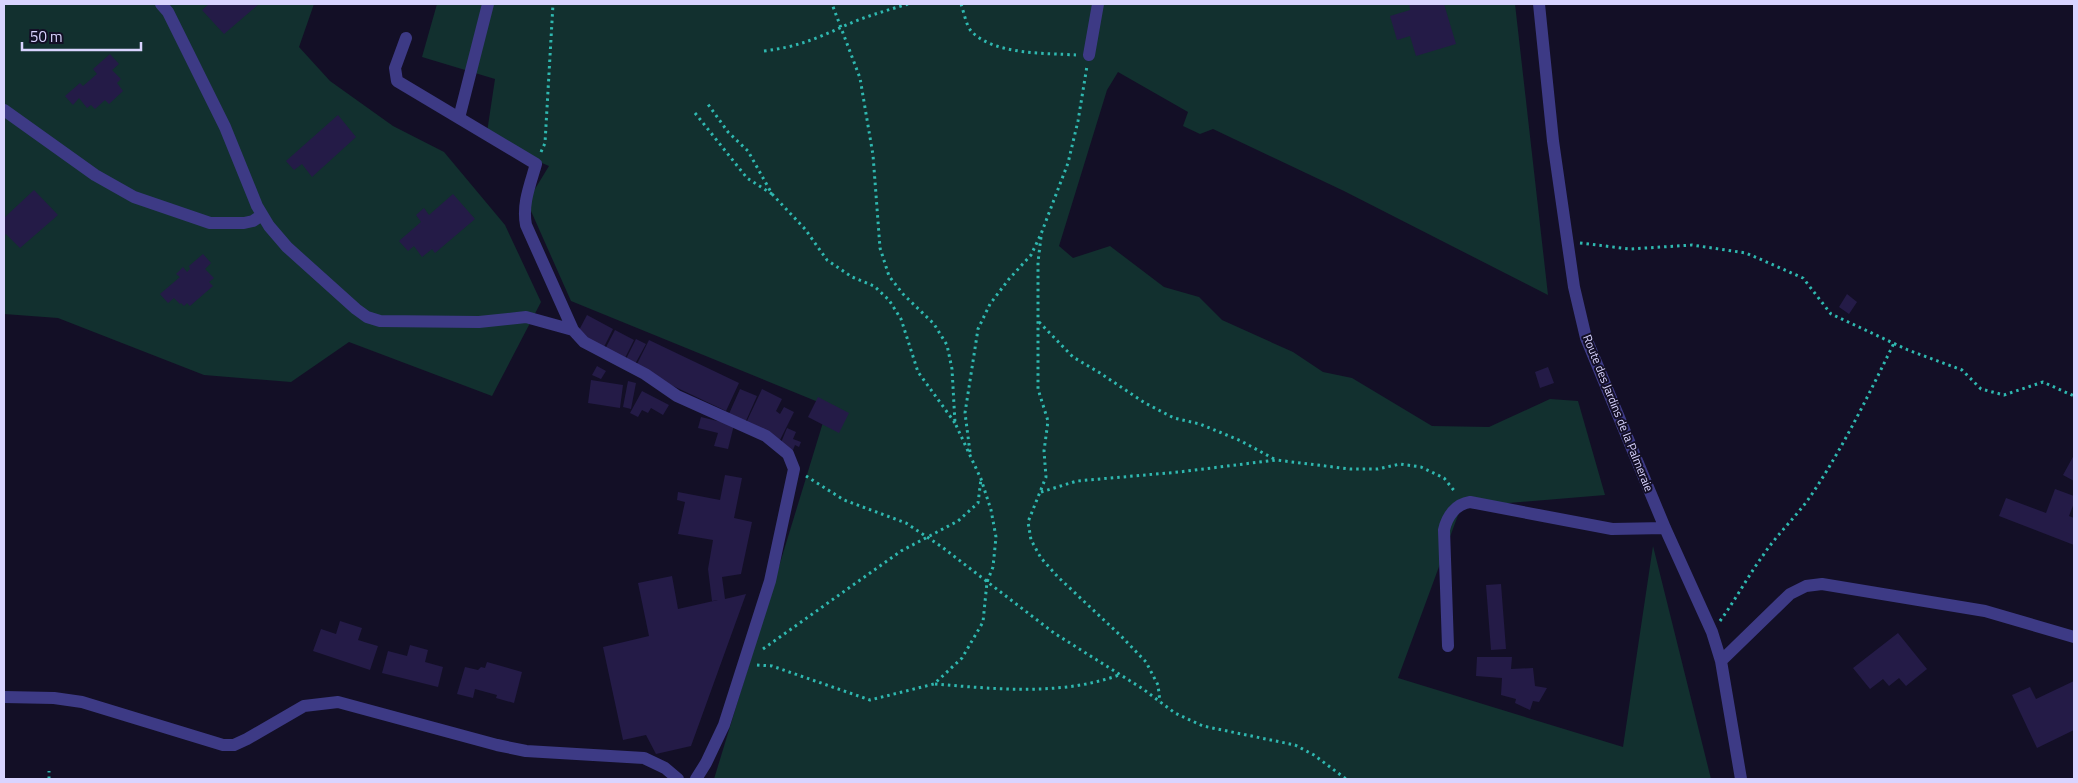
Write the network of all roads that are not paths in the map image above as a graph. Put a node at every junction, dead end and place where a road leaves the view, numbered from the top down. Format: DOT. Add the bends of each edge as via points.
graph roads {
  1 [pos="161,4"];
  2 [pos="488,4"];
  3 [pos="1098,4"];
  4 [pos="1539,4"];
  5 [pos="406,38"];
  6 [pos="1089,55"];
  7 [pos="4,110"];
  8 [pos="459,118"];
  9 [pos="262,215"];
  10 [pos="572,330"];
  11 [pos="1664,528"];
  12 [pos="2074,637"];
  13 [pos="1448,646"];
  14 [pos="1721,661"];
  15 [pos="4,697"];
  16 [pos="678,779"];
  17 [pos="696,779"];
  18 [pos="1741,779"];
  1 -- 9 [label="street" via="168,12 225,127"];
  2 -- 8 [label="street"];
  3 -- 6 [label="street"];
  4 -- 11 [label="street, Route des Jardins de la Palmeraie" via="1567,241 1586,338"];
  5 -- 8 [label="street" via="396,68 397,82"];
  7 -- 9 [label="street" via="95,175 134,197 210,223 244,223"];
  8 -- 10 [label="street" via="536,164 524,203 526,225"];
  9 -- 10 [label="street" via="287,247 367,317 398,322 479,322 526,317"];
  10 -- 17 [label="street" via="584,342 677,396 766,436 788,454 794,469 770,581 724,725"];
  11 -- 13 [label="street" via="1612,530 1463,503 1446,522 1444,530"];
  11 -- 14 [label="street, Route des Jardins de la Palmeraie" via="1712,632"];
  12 -- 14 [label="street" via="1985,611 1822,584 1806,586 1790,594"];
  14 -- 18 [label="street, Route des Jardins de la Palmeraie"];
  15 -- 16 [label="street" via="82,702 228,745 247,740 304,706 338,702 526,751 644,758 665,768"];
}
